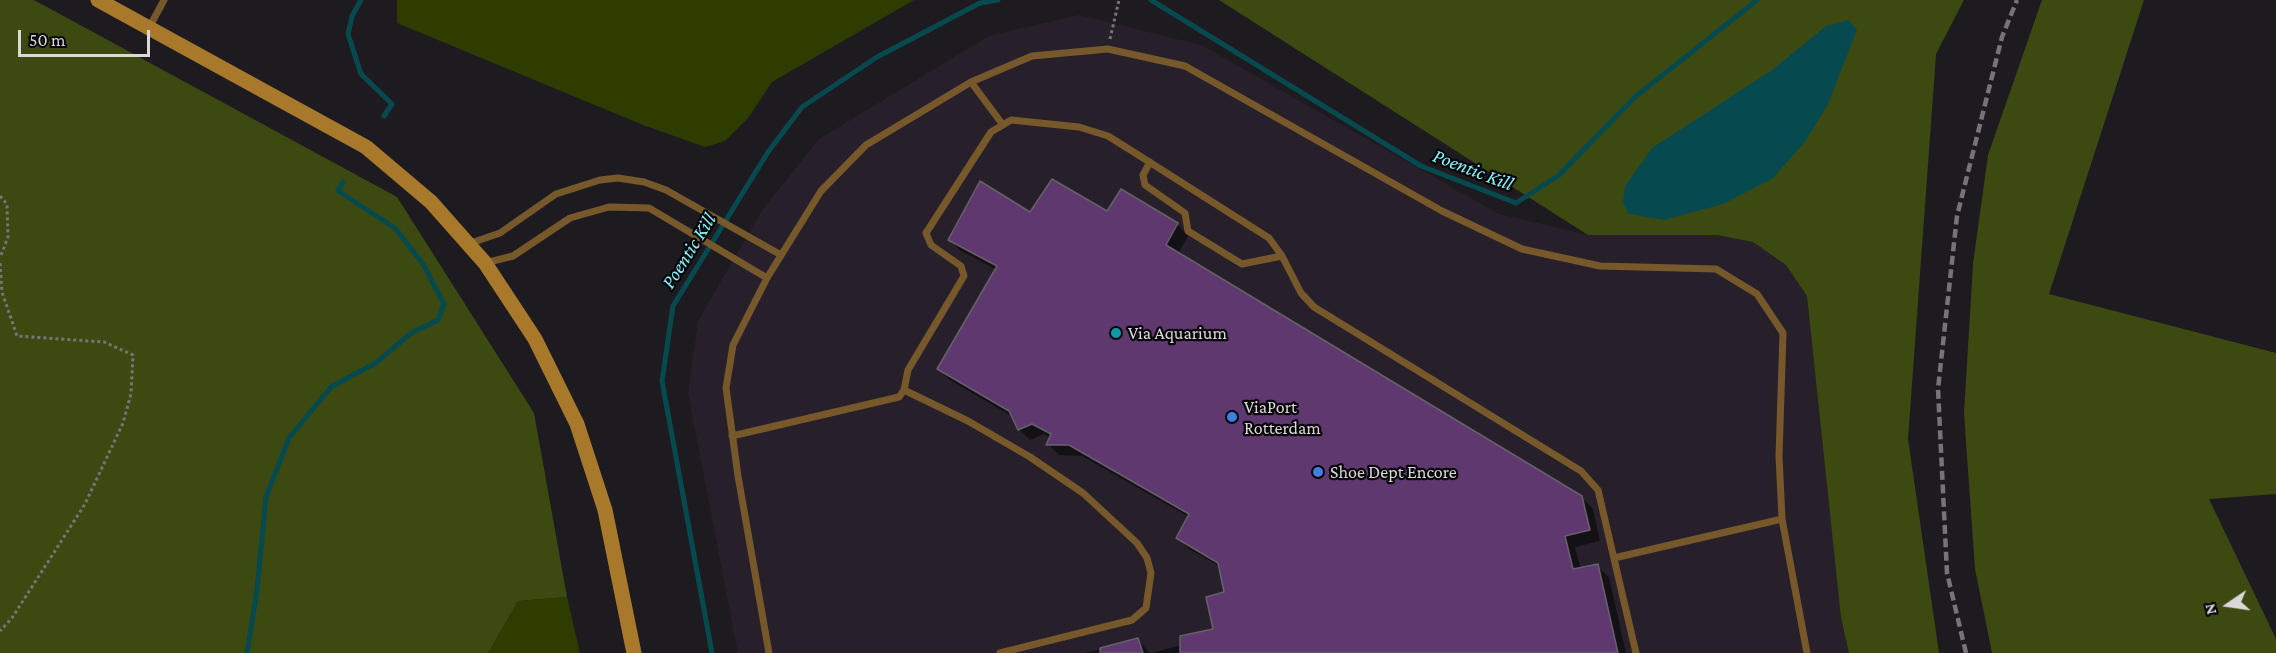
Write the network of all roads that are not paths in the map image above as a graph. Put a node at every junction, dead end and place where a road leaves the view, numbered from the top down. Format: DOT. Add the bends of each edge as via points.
graph roads {
  1 [pos="98,0"];
  2 [pos="164,0"];
  3 [pos="149,28"];
  4 [pos="971,82"];
  5 [pos="1003,125"];
  6 [pos="1150,162"];
  7 [pos="468,244"];
  8 [pos="781,255"];
  9 [pos="1282,256"];
  10 [pos="485,263"];
  11 [pos="767,278"];
  12 [pos="904,390"];
  13 [pos="732,436"];
  14 [pos="1782,519"];
  15 [pos="1614,558"];
  16 [pos="634,653"];
  17 [pos="769,653"];
  18 [pos="1000,653"];
  19 [pos="1636,653"];
  20 [pos="1807,653"];
  1 -- 3 [label="main road"];
  2 -- 3 [label="lane"];
  3 -- 7 [label="main road" via="366,147 431,202"];
  4 -- 5 [label="lane"];
  4 -- 8 [label="lane" via="866,145 821,191"];
  4 -- 14 [label="lane" via="1032,56 1108,49 1185,66 1442,211 1522,249 1600,266 1716,269 1757,294 1783,333 1779,456"];
  5 -- 6 [label="lane" via="1011,120 1079,126 1108,136"];
  5 -- 12 [label="lane" via="991,132 926,233 931,245 961,266 964,276 908,370"];
  6 -- 9 [label="lane" via="1255,228 1269,238"];
  6 -- 9 [label="lane" via="1143,175 1145,185 1185,213 1188,231 1242,264"];
  7 -- 8 [label="lane" via="500,233 556,194 618,178 666,190"];
  7 -- 10 [label="main road"];
  8 -- 11 [label="lane"];
  9 -- 15 [label="lane" via="1301,292 1314,307 1581,471 1598,490"];
  10 -- 11 [label="lane" via="513,256 570,218 609,207 649,208"];
  10 -- 16 [label="main road" via="535,339 577,424 604,510"];
  11 -- 13 [label="lane" via="733,345 726,388"];
  12 -- 13 [label="lane" via="899,397"];
  12 -- 18 [label="lane" via="1030,457 1083,494 1137,543 1147,558 1152,573 1146,608 1132,620"];
  13 -- 17 [label="lane"];
  14 -- 15 [label="lane"];
  14 -- 20 [label="lane"];
  15 -- 19 [label="lane"];
}
